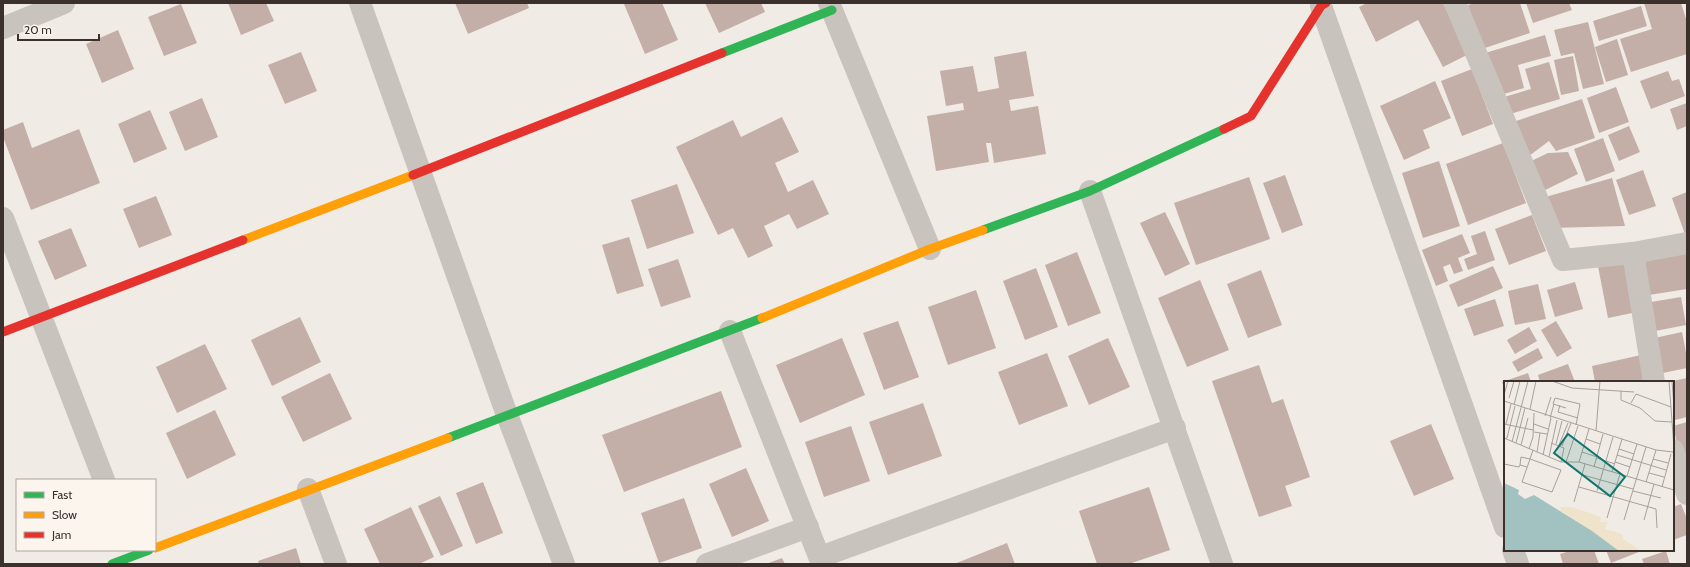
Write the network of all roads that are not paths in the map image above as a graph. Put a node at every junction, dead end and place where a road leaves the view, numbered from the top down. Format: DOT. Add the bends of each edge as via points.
graph roads {
  1 [pos="64,3"];
  2 [pos="360,3"];
  3 [pos="1455,3"];
  4 [pos="1324,4"];
  5 [pos="831,7"];
  6 [pos="3,28"];
  7 [pos="420,172"];
  8 [pos="1090,191"];
  9 [pos="3,218"];
  10 [pos="1687,243"];
  11 [pos="930,249"];
  12 [pos="1633,253"];
  13 [pos="42,318"];
  14 [pos="730,331"];
  15 [pos="3,332"];
  16 [pos="1654,381"];
  17 [pos="507,415"];
  18 [pos="1175,428"];
  19 [pos="1674,453"];
  20 [pos="104,479"];
  21 [pos="308,489"];
  22 [pos="1687,494"];
  23 [pos="1504,523"];
  24 [pos="808,527"];
  25 [pos="156,548"];
  26 [pos="1513,551"];
  27 [pos="138,552"];
  28 [pos="821,561"];
  29 [pos="112,564"];
  30 [pos="336,564"];
  31 [pos="564,564"];
  32 [pos="707,564"];
  33 [pos="1222,564"];
  34 [pos="1518,564"];
  1 -- 6 [label="street"];
  2 -- 7 [label="street"];
  3 -- 12 [label="street" via="1563,260"];
  4 -- 8 [label="street" via="1250,116"];
  4 -- 23 [label="street"];
  5 -- 7 [label="street"];
  5 -- 11 [label="street"];
  7 -- 13 [label="street"];
  7 -- 17 [label="street"];
  8 -- 11 [label="street"];
  8 -- 18 [label="street"];
  9 -- 13 [label="street"];
  10 -- 12 [label="street"];
  11 -- 14 [label="street"];
  12 -- 16 [label="street"];
  13 -- 15 [label="street"];
  13 -- 20 [label="street"];
  14 -- 17 [label="street"];
  14 -- 24 [label="street"];
  17 -- 21 [label="street"];
  17 -- 31 [label="street"];
  18 -- 28 [label="street"];
  18 -- 33 [label="street"];
  19 -- 22 [label="street"];
  21 -- 25 [label="street"];
  21 -- 30 [label="street"];
  24 -- 28 [label="street"];
  24 -- 32 [label="street"];
  26 -- 34 [label="street"];
  27 -- 29 [label="street"];
}
